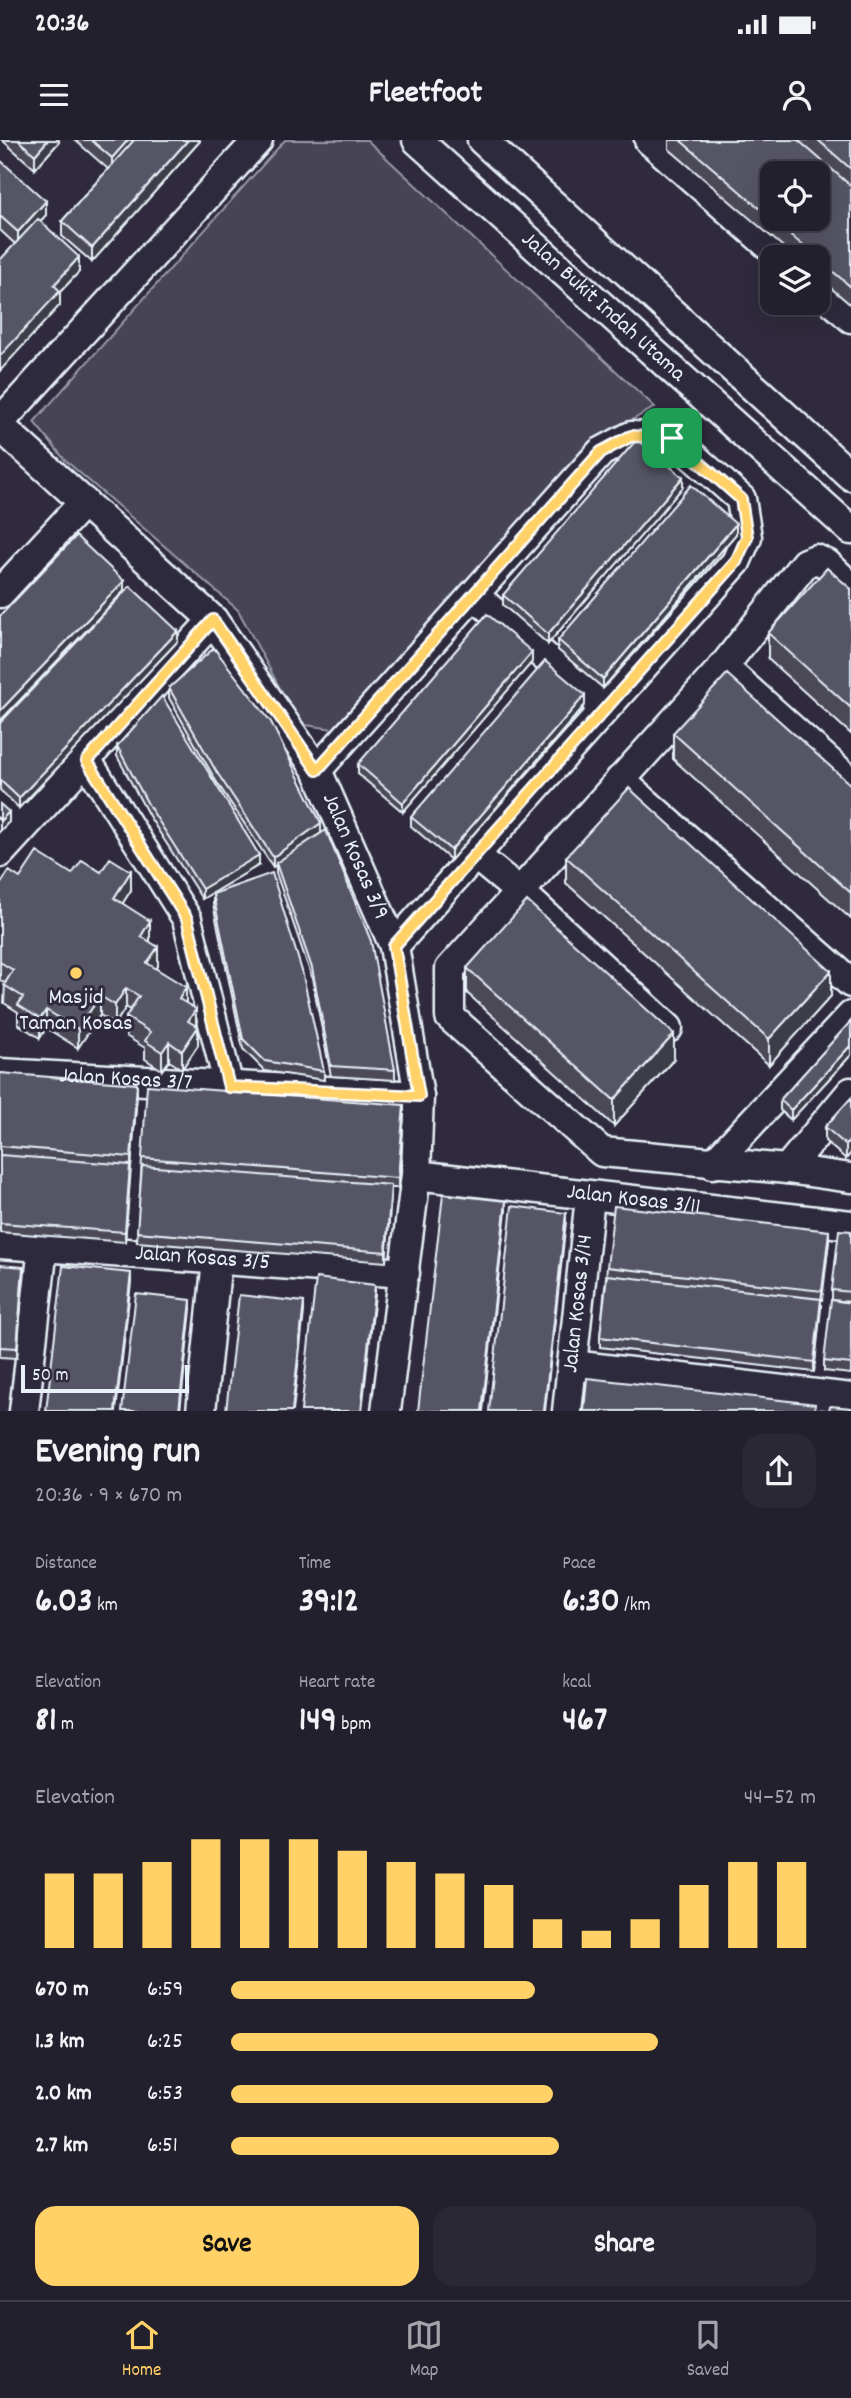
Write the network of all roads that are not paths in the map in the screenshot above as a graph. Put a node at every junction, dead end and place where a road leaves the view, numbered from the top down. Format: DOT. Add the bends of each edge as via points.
graph roads {
  1 [pos="258,140"];
  2 [pos="417,140"];
  3 [pos="482,140"];
  4 [pos="659,143"];
  5 [pos="769,245"];
  6 [pos="830,299"];
  7 [pos="851,318"];
  8 [pos="0,424"];
  9 [pos="805,432"];
  10 [pos="851,452"];
  11 [pos="851,475"];
  12 [pos="84,502"];
  13 [pos="851,530"];
  14 [pos="851,587"];
  15 [pos="0,593"];
  16 [pos="474,594"];
  17 [pos="213,620"];
  18 [pos="723,667"];
  19 [pos="604,708"];
  20 [pos="87,761"];
  21 [pos="317,770"];
  22 [pos="620,780"];
  23 [pos="851,782"];
  24 [pos="0,800"];
  25 [pos="26,823"];
  26 [pos="0,853"];
  27 [pos="475,855"];
  28 [pos="520,892"];
  29 [pos="394,946"];
  30 [pos="851,983"];
  31 [pos="851,1016"];
  32 [pos="668,1027"];
  33 [pos="0,1073"];
  34 [pos="229,1087"];
  35 [pos="851,1092"];
  36 [pos="419,1096"];
  37 [pos="713,1164"];
  38 [pos="787,1169"];
  39 [pos="416,1175"];
  40 [pos="851,1178"];
  41 [pos="590,1197"];
  42 [pos="851,1225"];
  43 [pos="0,1244"];
  44 [pos="43,1247"];
  45 [pos="217,1260"];
  46 [pos="405,1273"];
  47 [pos="572,1365"];
  48 [pos="851,1398"];
  49 [pos="24,1411"];
  50 [pos="201,1411"];
  51 [pos="386,1411"];
  52 [pos="567,1411"];
  1 -- 8 [label="street"];
  2 -- 13 [label="street, Jalan Bukit Indah Utama"];
  3 -- 9 [label="street, Jalan Bukit Indah Utama"];
  4 -- 5 [label="street"];
  6 -- 7 [label="street"];
  8 -- 12 [label="street, Jalan Kosas 3/9"];
  9 -- 10 [label="street"];
  9 -- 11 [label="street, Jalan Bukit Indah Utama"];
  12 -- 15 [label="street"];
  12 -- 17 [label="street, Jalan Kosas 3/9"];
  14 -- 18 [label="street" via="827,564 816,559 805,563"];
  16 -- 19 [label="street"];
  16 -- 19 [label="street" via="601,452 631,436 672,438 741,499 747,537 736,562"];
  16 -- 21 [label="street"];
  17 -- 20 [label="street"];
  17 -- 21 [label="street, Jalan Kosas 3/9"];
  18 -- 22 [label="street"];
  18 -- 23 [label="street"];
  19 -- 27 [label="street"];
  20 -- 25 [label="street"];
  20 -- 34 [label="street" via="187,919"];
  21 -- 29 [label="street, Jalan Kosas 3/9"];
  22 -- 28 [label="street"];
  22 -- 30 [label="street"];
  24 -- 25 [label="street"];
  25 -- 26 [label="street"];
  27 -- 28 [label="street"];
  27 -- 29 [label="street"];
  28 -- 32 [label="street"];
  28 -- 37 [label="street" via="450,969 450,1017 602,1152"];
  29 -- 36 [label="street, Jalan Kosas 3/9"];
  31 -- 37 [label="street"];
  33 -- 34 [label="street, Jalan Kosas 3/7"];
  34 -- 36 [label="street, Jalan Kosas 3/7"];
  35 -- 38 [label="street"];
  36 -- 39 [label="street, Jalan Kosas 3/9"];
  37 -- 38 [label="street"];
  38 -- 40 [label="street"];
  39 -- 41 [label="street, Jalan Kosas 3/11"];
  39 -- 46 [label="street, Jalan Kosas 3/9"];
  41 -- 42 [label="street, Jalan Kosas 3/11"];
  41 -- 47 [label="street, Jalan Kosas 3/14"];
  43 -- 44 [label="street, Jalan Kosas 3/5"];
  44 -- 45 [label="street, Jalan Kosas 3/5"];
  44 -- 49 [label="street"];
  45 -- 46 [label="street, Jalan Kosas 3/5"];
  45 -- 50 [label="street"];
  46 -- 51 [label="street, Jalan Kosas 3/9"];
  47 -- 48 [label="street"];
  47 -- 52 [label="street, Jalan Kosas 3/14"];
}
